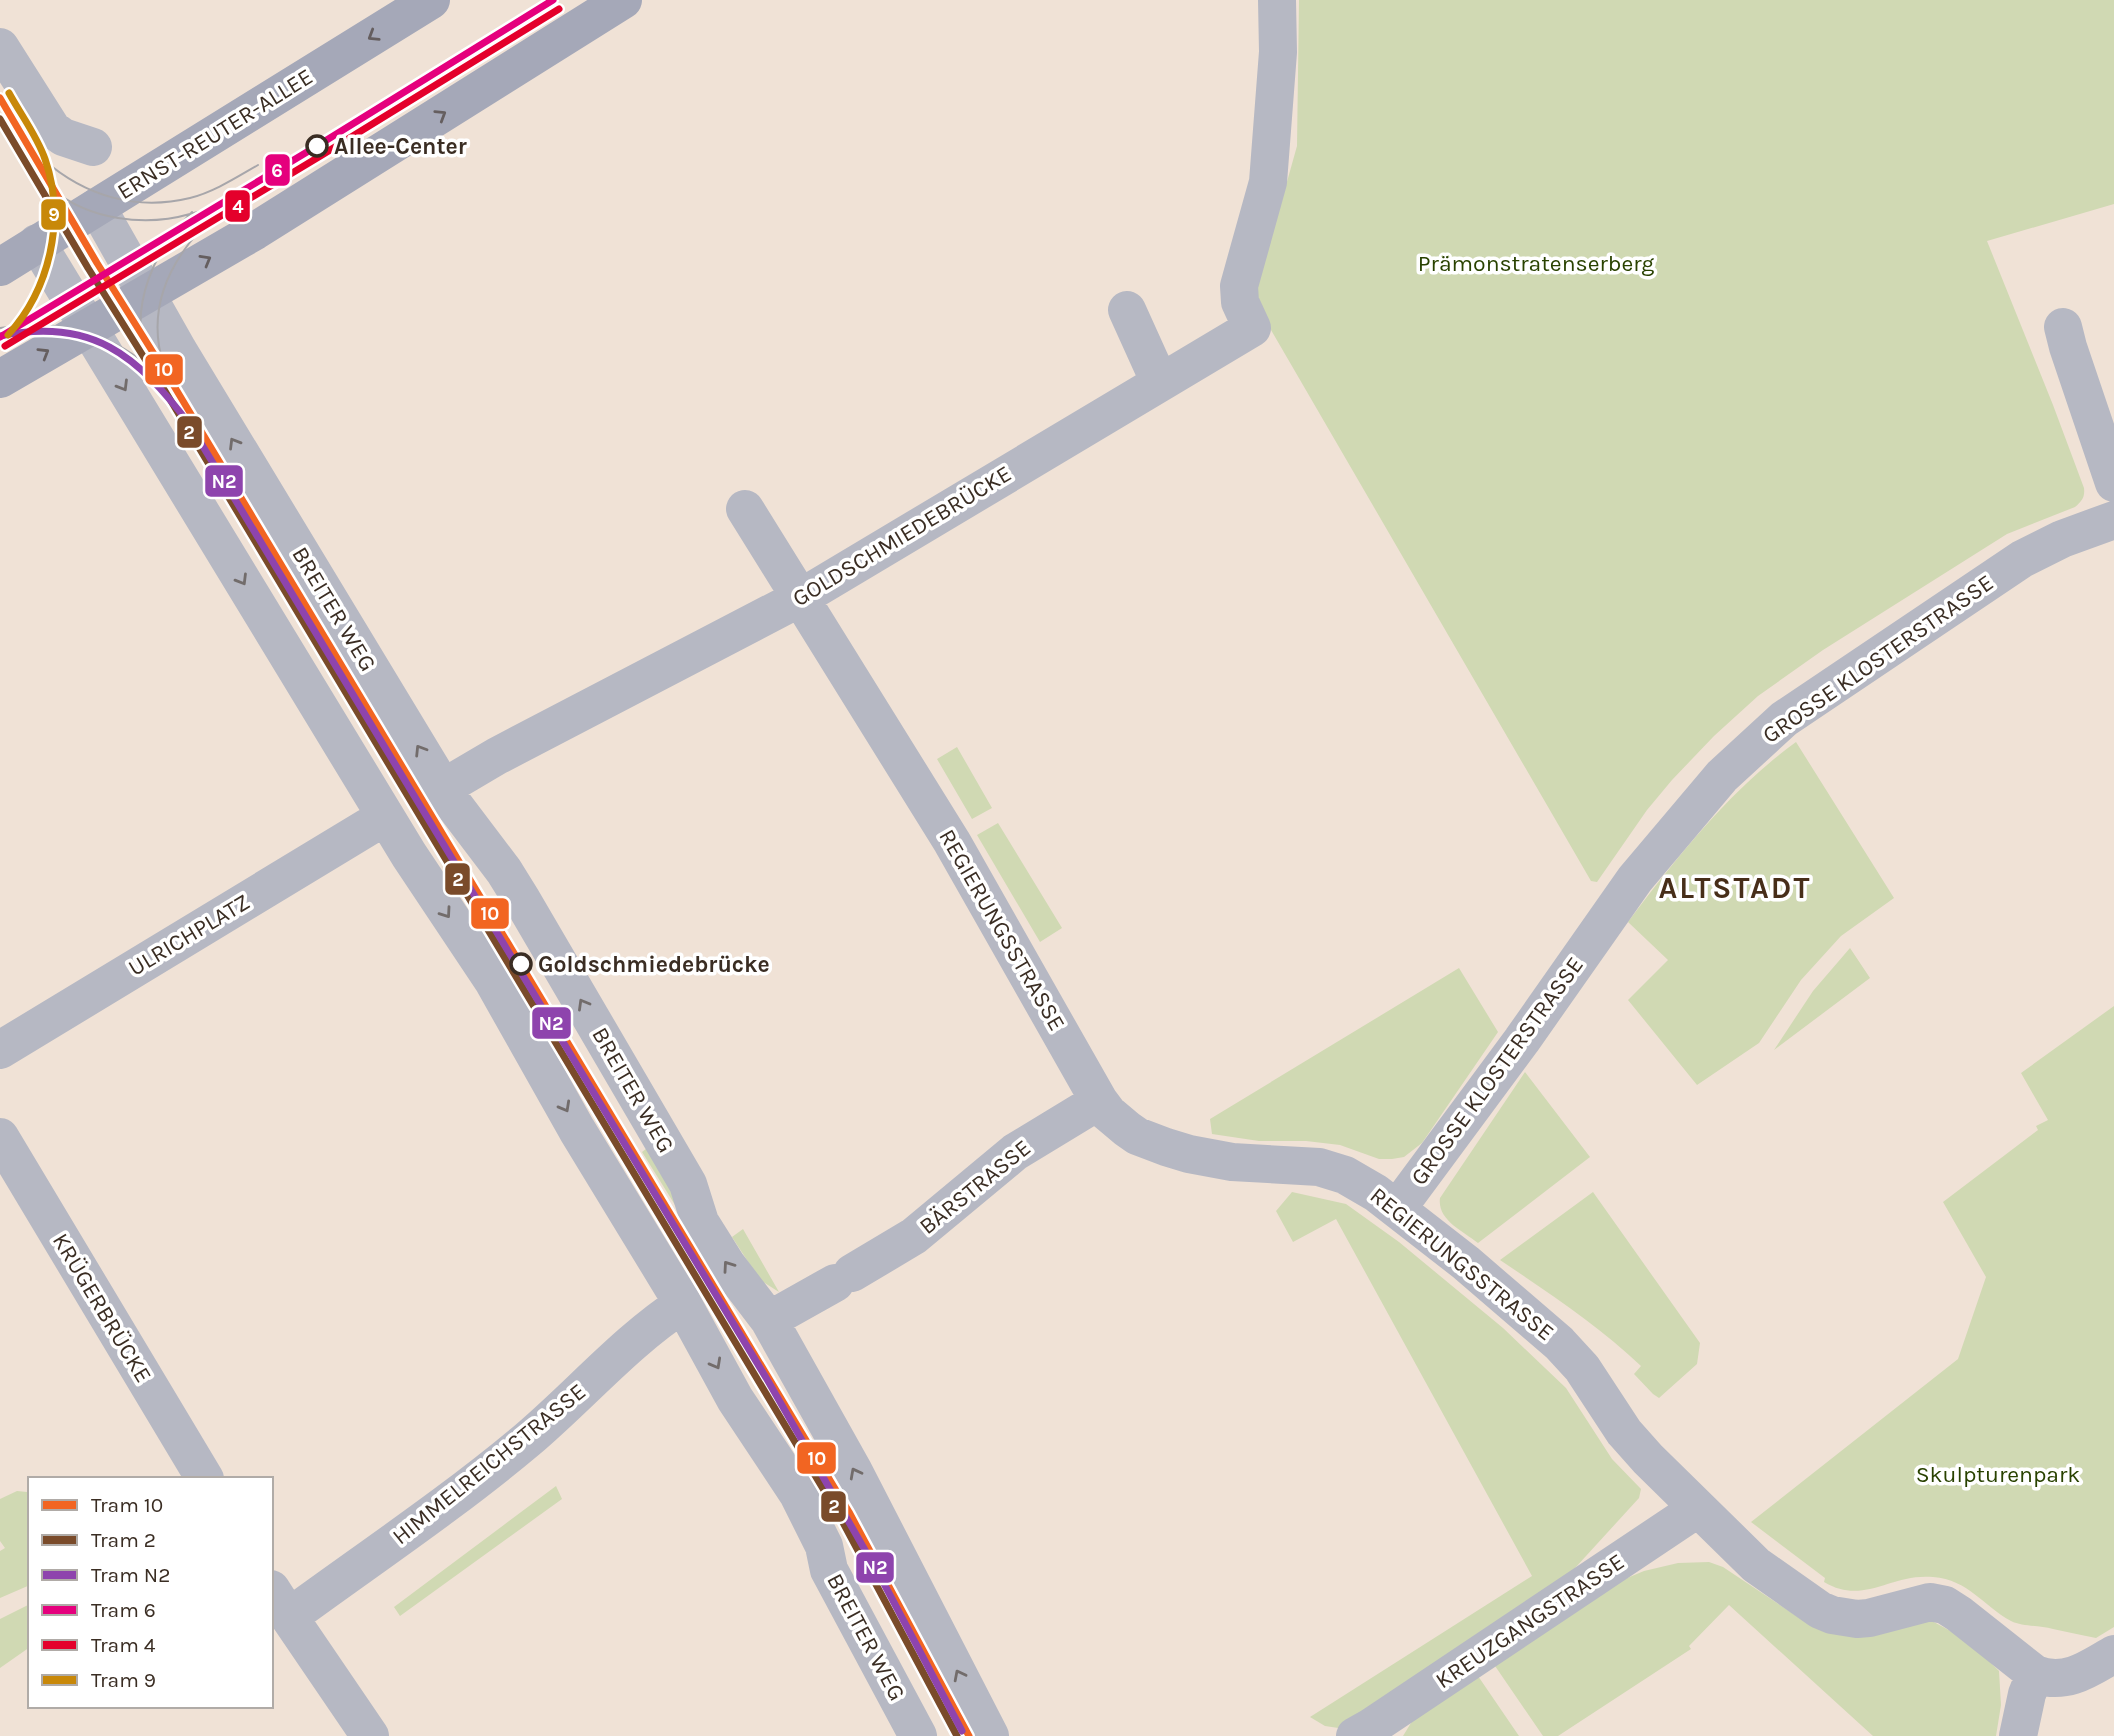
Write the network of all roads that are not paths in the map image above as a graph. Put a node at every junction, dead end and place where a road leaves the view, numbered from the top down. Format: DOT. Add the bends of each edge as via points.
graph roads {
  1 [pos="431,0"];
  2 [pos="623,0"];
  3 [pos="1277,0"];
  4 [pos="0,47"];
  5 [pos="93,147"];
  6 [pos="97,207"];
  7 [pos="37,243"];
  8 [pos="0,267"];
  9 [pos="147,294"];
  10 [pos="1126,310"];
  11 [pos="2063,327"];
  12 [pos="88,328"];
  13 [pos="0,379"];
  14 [pos="1160,383"];
  15 [pos="2114,483"];
  16 [pos="745,509"];
  17 [pos="2114,520"];
  18 [pos="800,597"];
  19 [pos="453,782"];
  20 [pos="368,827"];
  21 [pos="3,1040"];
  22 [pos="1099,1101"];
  23 [pos="0,1137"];
  24 [pos="1398,1209"];
  25 [pos="683,1304"];
  26 [pos="769,1320"];
  27 [pos="204,1477"];
  28 [pos="1697,1509"];
  29 [pos="280,1603"];
  30 [pos="2114,1654"];
  31 [pos="2035,1674"];
  32 [pos="1367,1733"];
  33 [pos="370,1736"];
  34 [pos="918,1736"];
  35 [pos="990,1736"];
  36 [pos="2018,1736"];
  1 -- 6 [label="main road, ERNST-REUTER-ALLEE, one-way"];
  9 -- 2 [label="main road, one-way" via="314,196"];
  3 -- 14 [label="street, GOLDSCHMIEDEBRÜCKE" via="1266,52 1268,182 1239,286 1240,302 1252,328"];
  4 -- 5 [label="street" via="52,129"];
  6 -- 7 [label="main road, ERNST-REUTER-ALLEE"];
  6 -- 9 [label="street, BREITER WEG"];
  7 -- 8 [label="main road, ERNST-REUTER-ALLEE"];
  7 -- 12 [label="street, BREITER WEG"];
  9 -- 12 [label="main road"];
  26 -- 9 [label="street, BREITER WEG, one-way" via="700,1222 688,1184 522,900 451,801"];
  10 -- 14 [label="street"];
  11 -- 15 [label="street"];
  13 -- 12 [label="main road, one-way"];
  12 -- 25 [label="street, BREITER WEG, one-way" via="410,856 493,981"];
  14 -- 18 [label="street, GOLDSCHMIEDEBRÜCKE"];
  16 -- 18 [label="street, REGIERUNGSSTRASSE"];
  17 -- 24 [label="street, GROSSE KLOSTERSTRASSE" via="2022,559 1793,712 1745,753 1634,879"];
  18 -- 19 [label="street, GOLDSCHMIEDEBRÜCKE"];
  18 -- 22 [label="street, REGIERUNGSSTRASSE" via="959,855"];
  20 -- 21 [label="street, ULRICHPLATZ"];
  22 -- 24 [label="street, REGIERUNGSSTRASSE" via="1137,1136 1166,1147 1232,1162 1325,1169 1359,1182"];
  22 -- 26 [label="street, BÄRSTRASSE" via="1015,1152 914,1236"];
  23 -- 27 [label="street, KRÜGERBRÜCKE"];
  24 -- 28 [label="street, REGIERUNGSSTRASSE" via="1566,1349 1624,1432"];
  25 -- 29 [label="street, HIMMELREICHSTRASSE" via="497,1464"];
  25 -- 34 [label="street, BREITER WEG, one-way" via="735,1399 799,1494 824,1546 829,1570"];
  35 -- 26 [label="street, BREITER WEG, one-way" via="853,1470"];
  28 -- 31 [label="street, REGIERUNGSSTRASSE" via="1756,1565 1825,1612 1857,1619 1919,1603 1940,1604"];
  28 -- 32 [label="street, KREUZGANGSTRASSE"];
  29 -- 33 [label="street"];
  30 -- 31 [label="street" via="2067,1678"];
  31 -- 36 [label="street"];
}
